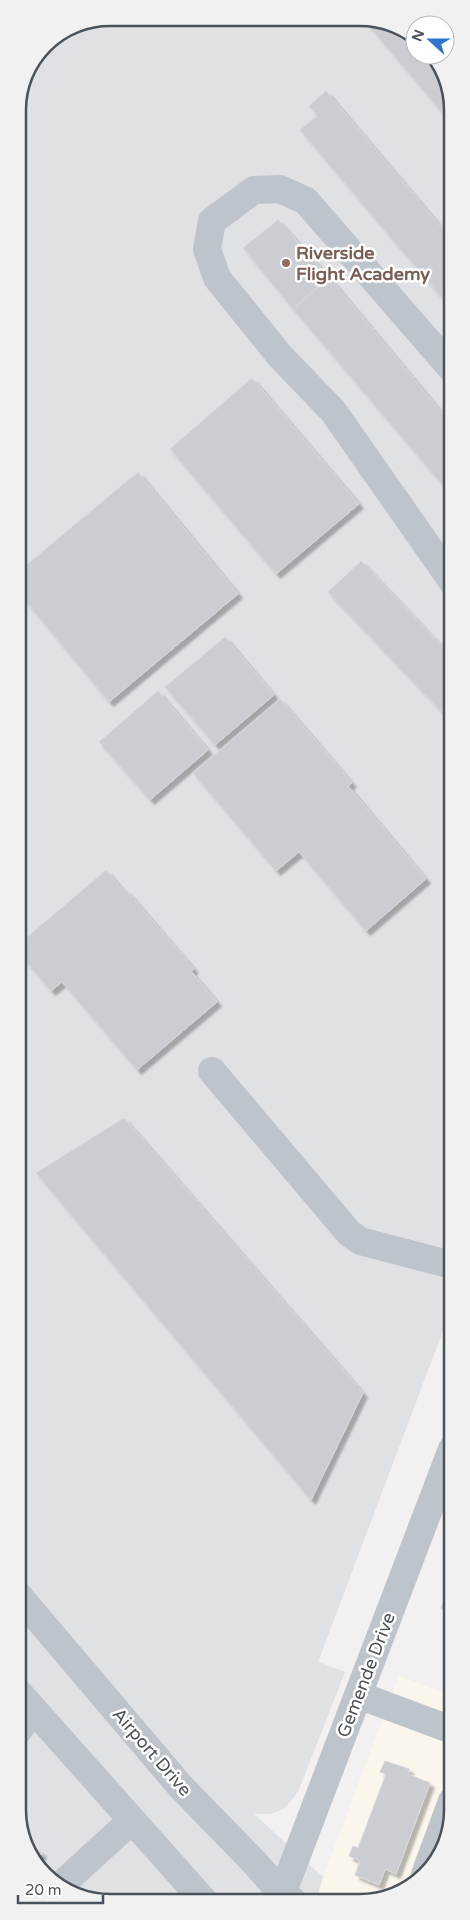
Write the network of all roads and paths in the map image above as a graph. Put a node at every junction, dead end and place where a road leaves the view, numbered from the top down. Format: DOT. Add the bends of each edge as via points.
graph roads {
  1 [pos="444,360"];
  2 [pos="444,570"];
  3 [pos="212,1071"];
  4 [pos="444,1263"];
  5 [pos="444,1469"];
  6 [pos="26,1604"];
  7 [pos="358,1695"];
  8 [pos="26,1714"];
  9 [pos="444,1727"];
  10 [pos="131,1821"];
  11 [pos="65,1881"];
  12 [pos="198,1894"];
  13 [pos="280,1894"];
  14 [pos="286,1894"];
  1 -- 2 [label="street" via="306,201 280,189 254,190 212,222 207,249 217,278 280,356 333,411"];
  3 -- 4 [label="street" via="349,1233 360,1242"];
  5 -- 7 [label="street, Gemende Drive"];
  6 -- 13 [label="street, Airport Drive" via="181,1787 255,1863"];
  7 -- 9 [label="street"];
  7 -- 14 [label="street, Gemende Drive"];
  8 -- 10 [label="street"];
  10 -- 11 [label="street"];
  10 -- 12 [label="street"];
}
